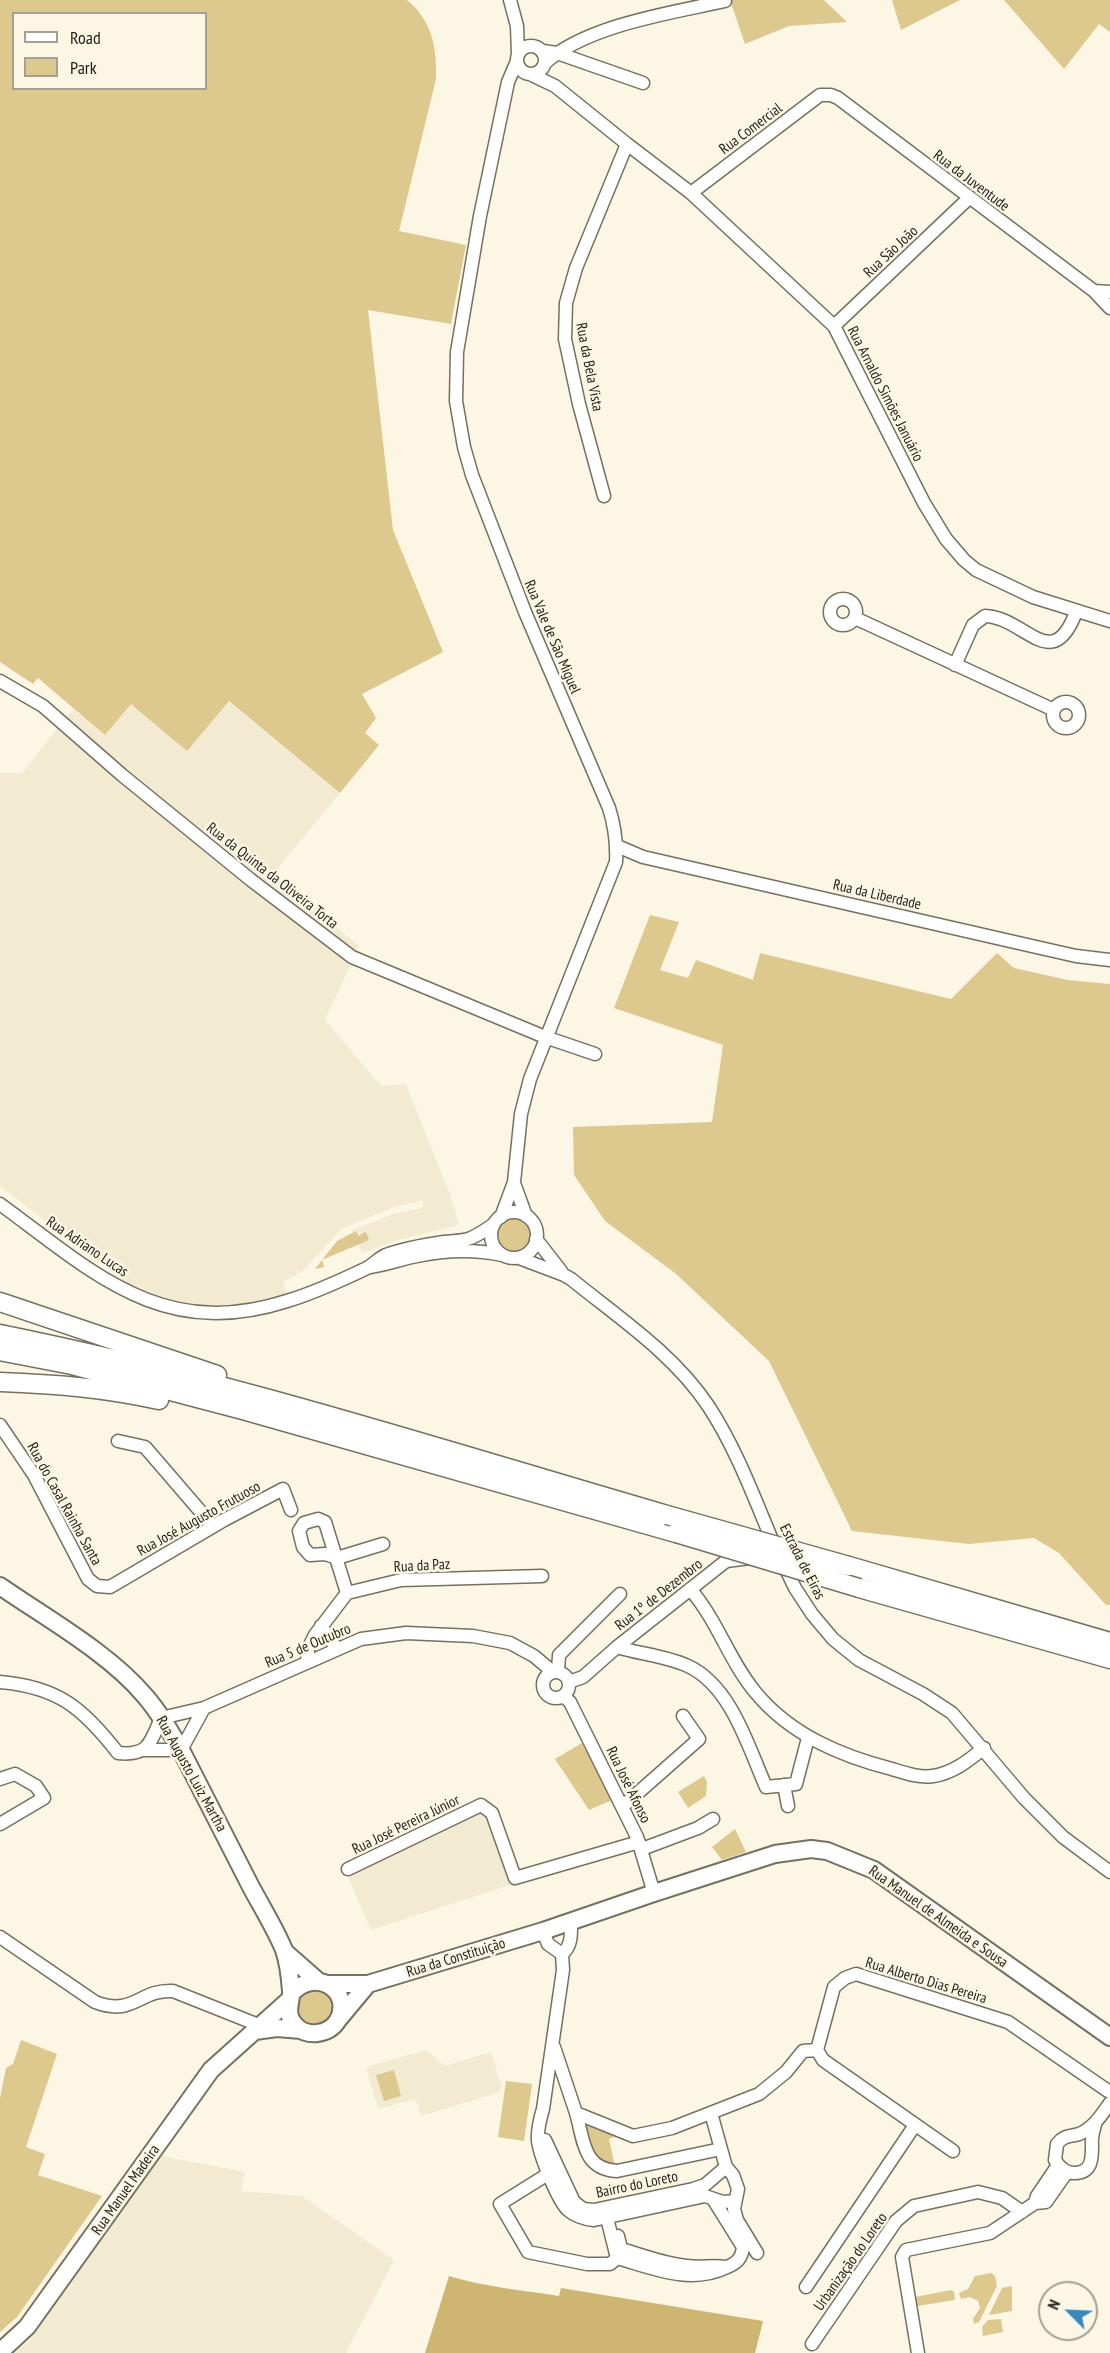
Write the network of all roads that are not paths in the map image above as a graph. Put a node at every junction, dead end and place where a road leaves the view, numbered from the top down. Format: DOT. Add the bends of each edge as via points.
graph roads {
  1 [pos="510,0"];
  2 [pos="725,1"];
  3 [pos="517,26"];
  4 [pos="557,53"];
  5 [pos="541,57"];
  6 [pos="518,58"];
  7 [pos="530,74"];
  8 [pos="643,82"];
  9 [pos="555,86"];
  10 [pos="507,90"];
  11 [pos="831,95"];
  12 [pos="627,144"];
  13 [pos="691,193"];
  14 [pos="969,198"];
  15 [pos="1094,291"];
  16 [pos="1110,292"];
  17 [pos="1110,308"];
  18 [pos="834,327"];
  19 [pos="604,496"];
  20 [pos="1076,612"];
  21 [pos="855,618"];
  22 [pos="1110,621"];
  23 [pos="955,665"];
  24 [pos="4,686"];
  25 [pos="1054,710"];
  26 [pos="617,846"];
  27 [pos="638,856"];
  28 [pos="616,862"];
  29 [pos="1110,960"];
  30 [pos="545,1038"];
  31 [pos="595,1054"];
  32 [pos="514,1182"];
  33 [pos="0,1204"];
  34 [pos="526,1216"];
  35 [pos="497,1220"];
  36 [pos="536,1239"];
  37 [pos="502,1255"];
  38 [pos="519,1258"];
  39 [pos="369,1267"];
  40 [pos="564,1275"];
  41 [pos="0,1302"];
  42 [pos="0,1334"];
  43 [pos="0,1351"];
  44 [pos="0,1382"];
  45 [pos="291,1415"];
  46 [pos="0,1425"];
  47 [pos="118,1441"];
  48 [pos="291,1510"];
  49 [pos="213,1526"];
  50 [pos="383,1544"];
  51 [pos="778,1555"];
  52 [pos="542,1576"];
  53 [pos="0,1586"];
  54 [pos="110,1587"];
  55 [pos="690,1589"];
  56 [pos="347,1593"];
  57 [pos="620,1594"];
  58 [pos="321,1626"];
  59 [pos="1110,1642"];
  60 [pos="617,1647"];
  61 [pos="337,1649"];
  62 [pos="534,1656"];
  63 [pos="1110,1659"];
  64 [pos="307,1662"];
  65 [pos="555,1672"];
  66 [pos="0,1682"];
  67 [pos="569,1682"];
  68 [pos="544,1684"];
  69 [pos="563,1696"];
  70 [pos="204,1708"];
  71 [pos="683,1716"];
  72 [pos="161,1718"];
  73 [pos="808,1738"];
  74 [pos="984,1748"];
  75 [pos="144,1750"];
  76 [pos="181,1750"];
  77 [pos="0,1779"];
  78 [pos="784,1785"];
  79 [pos="624,1806"];
  80 [pos="788,1806"];
  81 [pos="714,1818"];
  82 [pos="0,1824"];
  83 [pos="641,1846"];
  84 [pos="348,1869"];
  85 [pos="1110,1871"];
  86 [pos="654,1893"];
  87 [pos="571,1922"];
  88 [pos="543,1931"];
  89 [pos="0,1937"];
  90 [pos="285,1952"];
  91 [pos="562,1954"];
  92 [pos="323,1982"];
  93 [pos="368,1984"];
  94 [pos="290,1997"];
  95 [pos="338,2020"];
  96 [pos="258,2028"];
  97 [pos="301,2030"];
  98 [pos="1110,2037"];
  99 [pos="553,2043"];
  100 [pos="817,2050"];
  101 [pos="1109,2096"];
  102 [pos="543,2109"];
  103 [pos="576,2113"];
  104 [pos="711,2113"];
  105 [pos="1095,2124"];
  106 [pos="915,2125"];
  107 [pos="721,2149"];
  108 [pos="953,2151"];
  109 [pos="726,2167"];
  110 [pos="1063,2169"];
  111 [pos="548,2174"];
  112 [pos="713,2199"];
  113 [pos="735,2201"];
  114 [pos="1022,2212"];
  115 [pos="610,2217"];
  116 [pos="757,2253"];
  117 [pos="616,2258"];
  118 [pos="727,2267"];
  119 [pos="806,2286"];
  120 [pos="812,2344"];
  121 [pos="0,2352"];
  122 [pos="918,2353"];
  1 -- 3 [label="street"];
  2 -- 4 [label="street" via="626,23"];
  3 -- 5 [label="street, Rua Arnaldo Simões Januário"];
  3 -- 6 [label="street"];
  4 -- 5 [label="street"];
  4 -- 8 [label="street"];
  5 -- 6 [label="street" via="525,47"];
  5 -- 7 [label="street"];
  5 -- 9 [label="street, Rua Arnaldo Simões Januário"];
  6 -- 7 [label="street" via="520,69"];
  6 -- 10 [label="street, Rua Vale de São Miguel"];
  7 -- 9 [label="street, Rua Arnaldo Simões Januário"];
  7 -- 10 [label="street"];
  9 -- 12 [label="street, Rua Arnaldo Simões Januário"];
  10 -- 26 [label="street, Rua Vale de São Miguel" via="457,352 456,401 472,475 525,612 609,808"];
  11 -- 13 [label="street, Rua Comercial" via="820,95"];
  11 -- 14 [label="street, Rua da Juventude"];
  12 -- 13 [label="street, Rua Arnaldo Simões Januário"];
  12 -- 19 [label="street, Rua da Bela Vista" via="576,268 564,321 579,404"];
  13 -- 18 [label="street, Rua Arnaldo Simões Januário"];
  14 -- 15 [label="street, Rua da Juventude"];
  14 -- 18 [label="street, Rua São João"];
  15 -- 16 [label="street"];
  15 -- 17 [label="street, Rua da Juventude"];
  18 -- 20 [label="street, Rua Arnaldo Simões Januário" via="913,483 955,551 976,570 1007,586"];
  20 -- 22 [label="street, Rua Arnaldo Simões Januário"];
  20 -- 23 [label="street" via="1066,634 1055,642 985,615 973,625"];
  21 -- 23 [label="street"];
  23 -- 25 [label="street"];
  24 -- 30 [label="street, Rua da Quinta da Oliveira Torta" via="43,706 122,776 352,957"];
  26 -- 27 [label="street, Rua da Liberdade"];
  26 -- 28 [label="street, Rua Vale de São Miguel"];
  27 -- 28 [label="street, Rua da Liberdade"];
  27 -- 29 [label="street, Rua da Liberdade" via="1033,947"];
  28 -- 30 [label="street, Rua Vale de São Miguel"];
  30 -- 31 [label="street, Rua da Quinta da Oliveira Torta"];
  30 -- 32 [label="street, Rua Vale de São Miguel" via="521,1114"];
  32 -- 34 [label="street, Rua Vale de São Miguel"];
  32 -- 35 [label="street, Rua Vale de São Miguel"];
  33 -- 39 [label="street, Rua Adriano Lucas" via="113,1285 180,1311 206,1314 255,1310 289,1301"];
  34 -- 35 [label="street" via="513,1213"];
  34 -- 36 [label="street" via="535,1226"];
  35 -- 37 [label="street" via="492,1230 493,1244"];
  35 -- 39 [label="street, Rua Adriano Lucas" via="469,1239 412,1247 384,1256"];
  36 -- 38 [label="street" via="530,1251"];
  36 -- 40 [label="street, Estrada de Eiras"];
  37 -- 38 [label="street"];
  37 -- 39 [label="street, Rua Adriano Lucas" via="451,1251"];
  38 -- 40 [label="street, Estrada de Eiras"];
  40 -- 51 [label="street, Estrada de Eiras" via="654,1345 707,1405 727,1437"];
  41 -- 45 [label="highway" via="237,1382"];
  42 -- 45 [label="highway" via="73,1348"];
  43 -- 45 [label="highway"];
  44 -- 45 [label="highway" via="113,1390 217,1413"];
  45 -- 59 [label="highway, bridge" via="667,1515"];
  45 -- 63 [label="highway, bridge" via="859,1588"];
  46 -- 54 [label="street, Rua do Casal Rainha Santa" via="34,1475 88,1579 97,1586"];
  47 -- 49 [label="street" via="145,1447"];
  48 -- 49 [label="street, Rua José Augusto Frutuoso" via="283,1489"];
  49 -- 54 [label="street, Rua José Augusto Frutuoso"];
  50 -- 56 [label="street" via="337,1558"];
  51 -- 55 [label="street, Rua 1º de Dezembro" via="726,1561"];
  51 -- 74 [label="street, Estrada de Eiras" via="812,1614 833,1639 859,1660 952,1713"];
  52 -- 56 [label="street, Rua da Paz" via="401,1580"];
  53 -- 72 [label="main road, Rua Augusto Luiz Martha" via="107,1660 144,1694"];
  55 -- 60 [label="street, Rua 1º de Dezembro"];
  55 -- 73 [label="street" via="707,1608 755,1692"];
  56 -- 58 [label="street"];
  57 -- 65 [label="street" via="559,1655"];
  58 -- 61 [label="street"];
  58 -- 64 [label="street" via="308,1649"];
  60 -- 67 [label="street, Rua 1º de Dezembro" via="583,1677"];
  60 -- 78 [label="street" via="687,1665 709,1678 721,1691 766,1787"];
  61 -- 62 [label="street, Rua 5 de Outubro" via="361,1639 406,1633 473,1636 510,1643"];
  61 -- 64 [label="street, Rua 5 de Outubro"];
  62 -- 65 [label="street, Rua 5 de Outubro"];
  62 -- 68 [label="street"];
  64 -- 70 [label="street, Rua 5 de Outubro"];
  65 -- 67 [label="street" via="565,1675"];
  65 -- 68 [label="street"];
  66 -- 75 [label="street" via="46,1690 84,1713 118,1753 135,1755"];
  67 -- 69 [label="street"];
  68 -- 69 [label="street" via="550,1696"];
  69 -- 79 [label="street, Rua José Afonso" via="570,1702"];
  70 -- 72 [label="street, Rua 5 de Outubro"];
  70 -- 76 [label="street"];
  71 -- 79 [label="street" via="699,1738"];
  72 -- 75 [label="street"];
  72 -- 76 [label="main road, Rua Augusto Luiz Martha"];
  73 -- 74 [label="street" via="852,1758 930,1777 957,1768"];
  73 -- 78 [label="street" via="796,1784"];
  74 -- 85 [label="street, Estrada de Eiras" via="1063,1837"];
  75 -- 76 [label="street"];
  76 -- 90 [label="main road, Rua Augusto Luiz Martha"];
  77 -- 82 [label="street" via="15,1774 36,1785 44,1797"];
  78 -- 80 [label="street"];
  79 -- 83 [label="street, Rua José Afonso"];
  81 -- 83 [label="street" via="698,1828"];
  83 -- 84 [label="street, Rua José Pereira Júnior" via="515,1878 492,1813 481,1805"];
  83 -- 86 [label="street, Rua José Afonso"];
  86 -- 87 [label="main road, Rua Manuel de Almeida e Sousa"];
  86 -- 98 [label="main road, Rua Manuel de Almeida e Sousa" via="775,1854 810,1849 828,1851 874,1870"];
  87 -- 88 [label="main road, Rua Manuel de Almeida e Sousa"];
  87 -- 91 [label="street" via="571,1939"];
  88 -- 91 [label="street" via="548,1944"];
  88 -- 93 [label="main road, Rua da Constituição"];
  89 -- 96 [label="street" via="95,2002 110,2008 122,2008 173,1991"];
  90 -- 92 [label="main road, Rua Augusto Luiz Martha"];
  90 -- 94 [label="main road, Rua Augusto Luiz Martha"];
  91 -- 99 [label="street"];
  92 -- 93 [label="main road, Rua da Constituição"];
  92 -- 94 [label="main road" via="307,1981"];
  92 -- 95 [label="main road" via="336,1991 340,2000"];
  93 -- 95 [label="main road"];
  94 -- 96 [label="main road, Rua Manuel Madeira"];
  94 -- 97 [label="main road" via="290,2017"];
  95 -- 97 [label="main road" via="321,2033"];
  96 -- 97 [label="main road"];
  96 -- 121 [label="main road, Rua Manuel Madeira" via="211,2070 27,2327"];
  99 -- 102 [label="street"];
  99 -- 103 [label="street, Bairro do Loreto"];
  100 -- 101 [label="street, Rua Alberto Dias Pereira" via="834,1987 856,1974 1008,2022"];
  100 -- 104 [label="street" via="803,2051 786,2072 759,2094"];
  100 -- 106 [label="street" via="823,2060"];
  101 -- 105 [label="street"];
  102 -- 109 [label="street, Bairro do Loreto" via="545,2143 574,2202 584,2209 693,2189 705,2185"];
  102 -- 111 [label="street, Bairro do Loreto" via="538,2143"];
  103 -- 104 [label="street" via="633,2136 672,2128"];
  103 -- 107 [label="street, Bairro do Loreto" via="589,2160 605,2170 617,2171"];
  104 -- 107 [label="street"];
  105 -- 110 [label="street" via="1089,2165 1079,2172"];
  105 -- 110 [label="street" via="1061,2139 1055,2149 1055,2160"];
  106 -- 108 [label="street"];
  106 -- 119 [label="street"];
  107 -- 109 [label="street"];
  109 -- 113 [label="street" via="738,2189"];
  110 -- 114 [label="street" via="1035,2203"];
  111 -- 115 [label="street, Bairro do Loreto" via="566,2209 580,2218"];
  111 -- 117 [label="street" via="500,2204 528,2252 587,2264 610,2264"];
  112 -- 113 [label="street, Bairro do Loreto"];
  112 -- 115 [label="street, Bairro do Loreto" via="705,2196"];
  112 -- 118 [label="street" via="743,2247 736,2263"];
  113 -- 116 [label="street" via="737,2220"];
  114 -- 120 [label="street, Urbanização do Loreto" via="1002,2198 978,2192 914,2206 896,2221"];
  114 -- 122 [label="street" via="990,2233 906,2250 902,2257"];
  115 -- 117 [label="street, Bairro do Loreto"];
  115 -- 118 [label="street, Bairro do Loreto" via="621,2249 686,2266"];
  117 -- 118 [label="street" via="685,2276 714,2273"];
}
